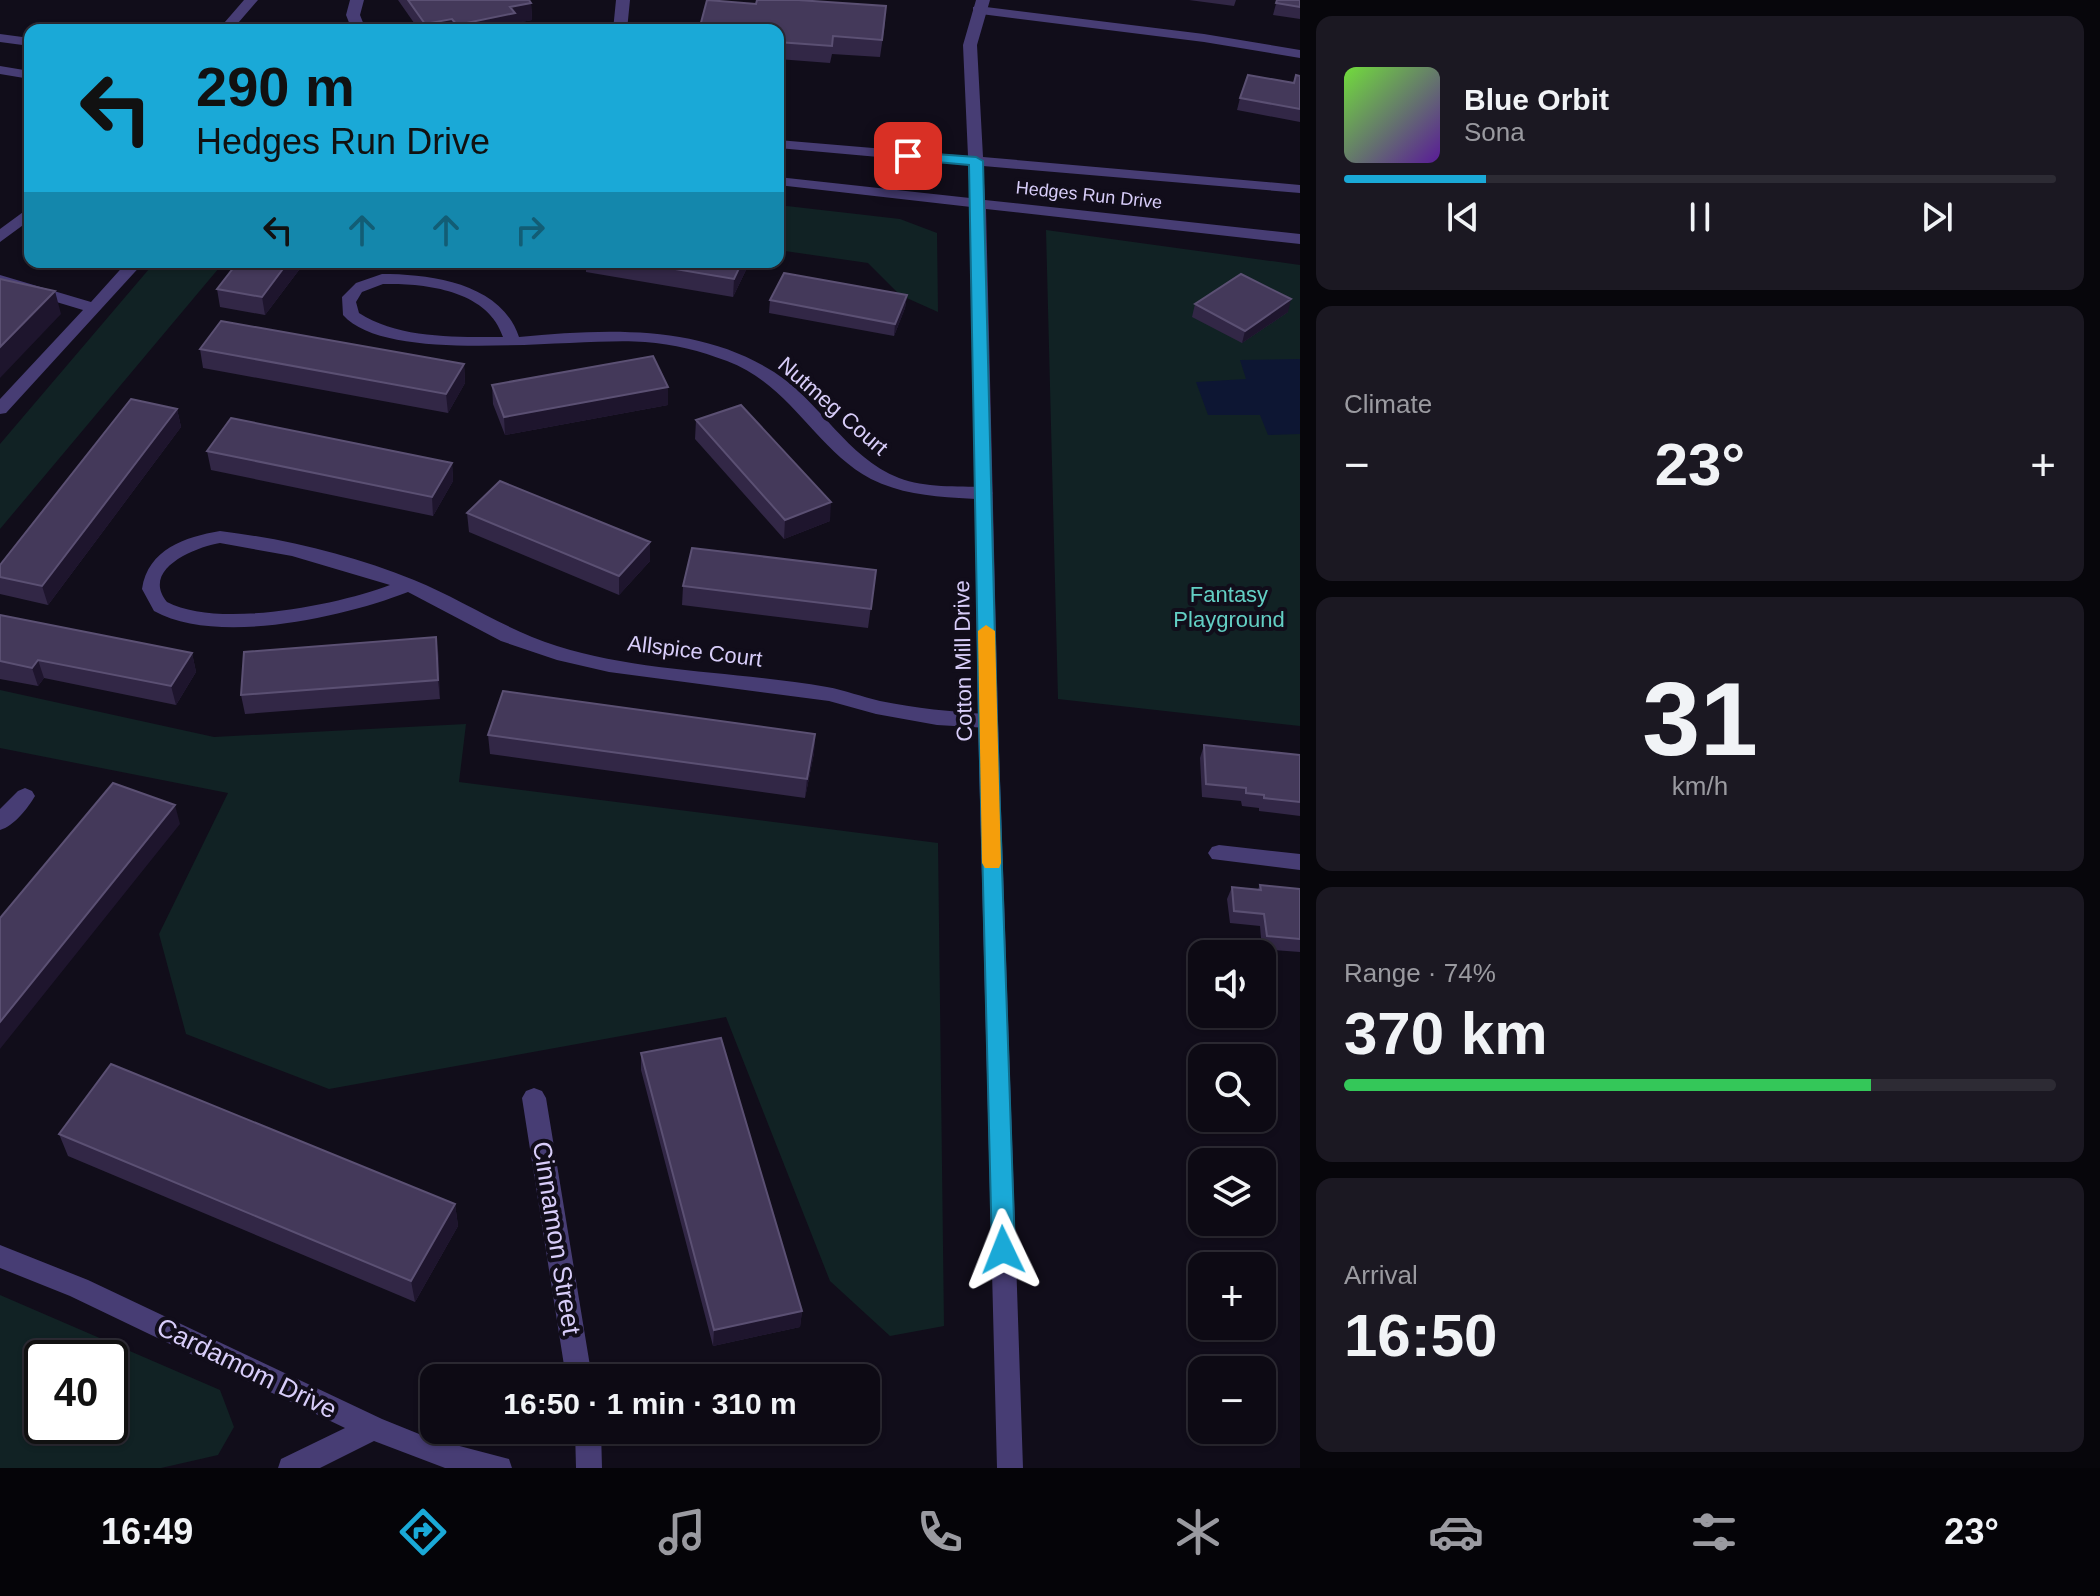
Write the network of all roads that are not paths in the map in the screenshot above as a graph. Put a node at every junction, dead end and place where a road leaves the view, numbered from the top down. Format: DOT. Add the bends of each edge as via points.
graph roads {
  1 [pos="251,0"];
  2 [pos="357,0"];
  3 [pos="623,0"];
  4 [pos="981,5"];
  5 [pos="230,24"];
  6 [pos="357,24"];
  7 [pos="621,24"];
  8 [pos="0,38"];
  9 [pos="24,41"];
  10 [pos="1300,54"];
  11 [pos="0,70"];
  12 [pos="24,74"];
  13 [pos="784,145"];
  14 [pos="976,161"];
  15 [pos="784,182"];
  16 [pos="1300,189"];
  17 [pos="978,202"];
  18 [pos="24,217"];
  19 [pos="0,237"];
  20 [pos="1300,239"];
  21 [pos="131,268"];
  22 [pos="0,280"];
  23 [pos="95,308"];
  24 [pos="513,342"];
  25 [pos="0,409"];
  26 [pos="984,493"];
  27 [pos="409,585"];
  28 [pos="988,721"];
  29 [pos="25,796"];
  30 [pos="0,822"];
  31 [pos="1219,853"];
  32 [pos="1300,862"];
  33 [pos="534,1098"];
  34 [pos="0,1256"];
  35 [pos="577,1364"];
  36 [pos="373,1428"];
  37 [pos="588,1444"];
  38 [pos="291,1468"];
  39 [pos="499,1468"];
  40 [pos="589,1468"];
  41 [pos="1010,1468"];
  1 -- 5 [label="street"];
  2 -- 6 [label="street"];
  3 -- 7 [label="street"];
  4 -- 10 [label="street"];
  4 -- 14 [label="street, Cotton Mill Drive" via="970,45"];
  8 -- 9 [label="street"];
  11 -- 12 [label="street"];
  13 -- 14 [label="street, Hedges Run Drive"];
  14 -- 16 [label="street, Hedges Run Drive"];
  14 -- 17 [label="street, Cotton Mill Drive"];
  15 -- 17 [label="street, Hedges Run Drive"];
  17 -- 20 [label="street, Hedges Run Drive"];
  17 -- 26 [label="street, Cotton Mill Drive"];
  18 -- 19 [label="street"];
  21 -- 23 [label="street"];
  22 -- 23 [label="street"];
  23 -- 25 [label="street"];
  24 -- 24 [label="street, Nutmeg Court" via="421,337 368,327 355,320 348,301 354,290 382,279 409,279 488,304 505,320"];
  24 -- 26 [label="street, Nutmeg Court" via="627,335 703,347 768,375 871,471 919,489"];
  26 -- 28 [label="street, Cotton Mill Drive"];
  27 -- 27 [label="street, Allspice Court" via="346,562 220,537 190,544 166,558 151,577 150,592 173,613 245,620 343,608"];
  27 -- 28 [label="street, Allspice Court" via="508,636 557,653 609,665 829,694 922,715"];
  28 -- 41 [label="street, Cotton Mill Drive"];
  29 -- 30 [label="street"];
  31 -- 32 [label="street"];
  33 -- 35 [label="street, Cinnamon Street"];
  34 -- 36 [label="street, Cardamom Drive" via="79,1288"];
  36 -- 38 [label="street"];
  36 -- 39 [label="street, Cardamom Drive" via="429,1451"];
  37 -- 40 [label="street"];
}
